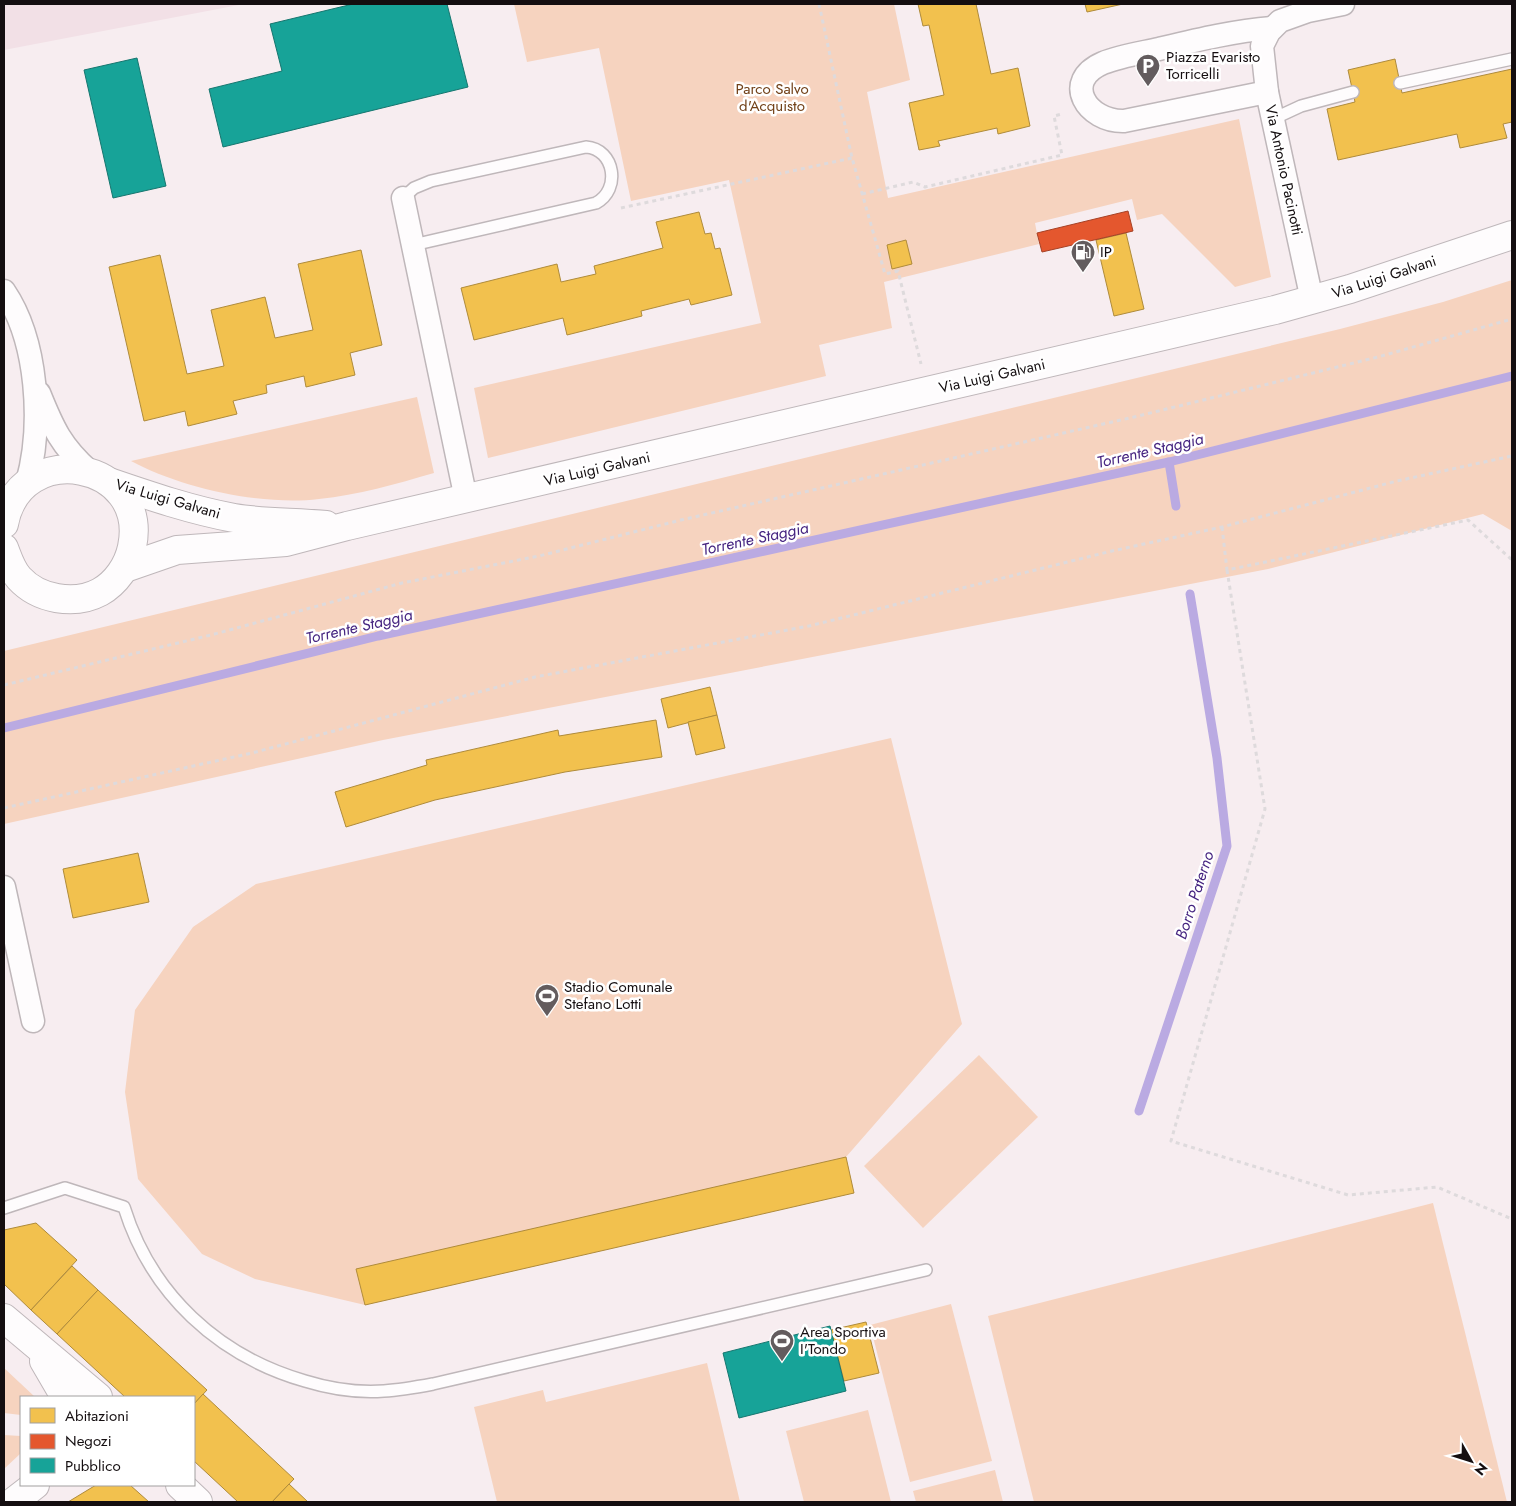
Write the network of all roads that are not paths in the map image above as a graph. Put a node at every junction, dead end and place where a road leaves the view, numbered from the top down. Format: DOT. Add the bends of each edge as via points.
graph roads {
  1 [pos="1343,4"];
  2 [pos="1272,28"];
  3 [pos="1512,59"];
  4 [pos="1400,83"];
  5 [pos="1267,92"];
  6 [pos="1353,92"];
  7 [pos="1273,119"];
  8 [pos="403,198"];
  9 [pos="1512,235"];
  10 [pos="413,245"];
  11 [pos="4,291"];
  12 [pos="1312,300"];
  13 [pos="33,379"];
  14 [pos="100,477"];
  15 [pos="27,483"];
  16 [pos="466,499"];
  17 [pos="4,517"];
  18 [pos="347,526"];
  19 [pos="4,548"];
  20 [pos="125,568"];
  21 [pos="32,589"];
  22 [pos="4,592"];
  23 [pos="4,887"];
  24 [pos="33,1021"];
  25 [pos="4,1208"];
  26 [pos="926,1270"];
  27 [pos="4,1318"];
  28 [pos="32,1343"];
  29 [pos="65,1396"];
  30 [pos="97,1396"];
  31 [pos="34,1486"];
  32 [pos="181,1486"];
  33 [pos="13,1502"];
  34 [pos="198,1502"];
  1 -- 2 [label="street" via="1287,18"];
  2 -- 5 [label="street, Via Antonio Pacinotti" via="1262,46"];
  2 -- 5 [label="street" via="1224,34 1102,63 1085,75 1081,86 1090,108 1104,119 1124,121"];
  3 -- 4 [label="lane"];
  5 -- 7 [label="street, Via Antonio Pacinotti"];
  6 -- 7 [label="lane" via="1301,106"];
  7 -- 12 [label="street, Via Antonio Pacinotti"];
  8 -- 10 [label="street"];
  8 -- 10 [label="lane" via="414,188 431,181 586,147 598,149 608,161 612,184 604,198 591,204"];
  9 -- 12 [label="main road, Via Luigi Galvani"];
  10 -- 16 [label="street"];
  11 -- 13 [label="street" via="21,323"];
  12 -- 16 [label="main road, Via Luigi Galvani"];
  13 -- 14 [label="street" via="61,442 72,456"];
  13 -- 15 [label="street" via="35,440"];
  14 -- 15 [label="main road, Via Luigi Galvani" via="74,468 57,469"];
  14 -- 18 [label="main road, Via Luigi Galvani" via="177,504 227,516"];
  14 -- 20 [label="main road, Via Luigi Galvani" via="124,500 133,521 134,538"];
  15 -- 17 [label="main road, Via Luigi Galvani" via="14,496"];
  16 -- 18 [label="main road, Via Luigi Galvani"];
  18 -- 20 [label="main road, Via Luigi Galvani" via="286,542 177,550"];
  19 -- 21 [label="main road, Via Luigi Galvani" via="19,578"];
  20 -- 21 [label="main road, Via Luigi Galvani" via="100,592 83,598 65,600"];
  21 -- 22 [label="main road, Via Luigi Galvani"];
  23 -- 24 [label="street"];
  25 -- 26 [label="lane" via="65,1188 124,1207 156,1276 194,1320 226,1346 289,1376 321,1386 362,1391 406,1389 441,1382"];
  27 -- 28 [label="main road"];
  28 -- 29 [label="main road"];
  28 -- 30 [label="main road"];
  31 -- 33 [label="main road"];
  32 -- 34 [label="main road"];
}
